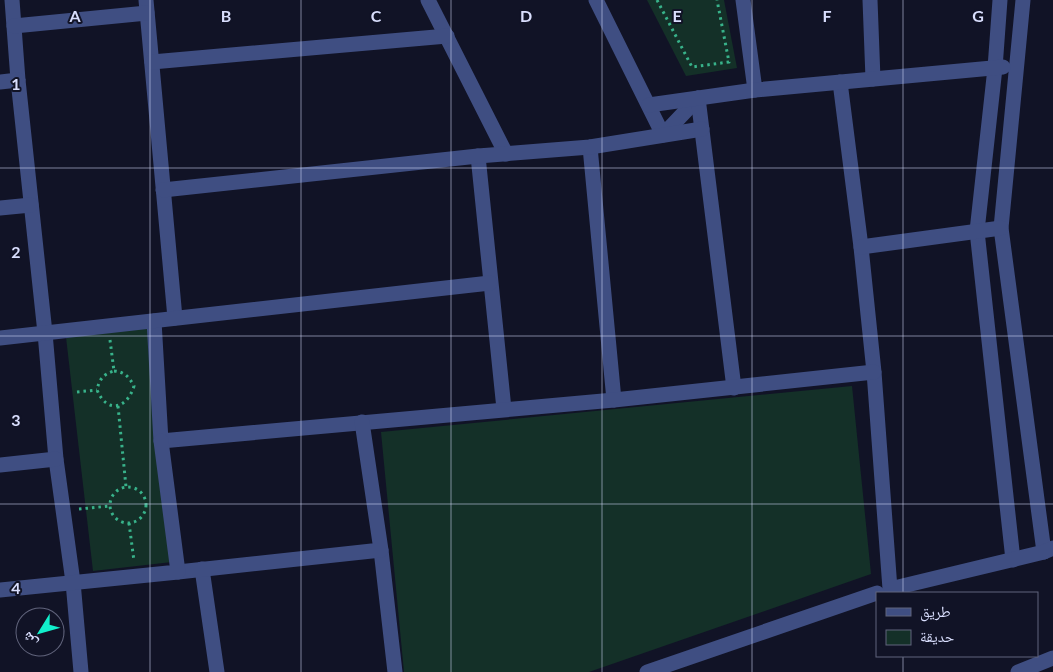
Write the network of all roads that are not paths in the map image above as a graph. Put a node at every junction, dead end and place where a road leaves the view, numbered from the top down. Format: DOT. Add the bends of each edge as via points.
graph roads {
  1 [pos="12,0"];
  2 [pos="428,0"];
  3 [pos="596,0"];
  4 [pos="743,0"];
  5 [pos="870,0"];
  6 [pos="1000,0"];
  7 [pos="1023,0"];
  8 [pos="147,6"];
  9 [pos="14,26"];
  10 [pos="447,36"];
  11 [pos="152,62"];
  12 [pos="1017,67"];
  13 [pos="994,68"];
  14 [pos="873,79"];
  15 [pos="18,80"];
  16 [pos="0,82"];
  17 [pos="840,82"];
  18 [pos="755,90"];
  19 [pos="698,98"];
  20 [pos="649,105"];
  21 [pos="679,119"];
  22 [pos="702,129"];
  23 [pos="663,135"];
  24 [pos="590,147"];
  25 [pos="506,154"];
  26 [pos="478,156"];
  27 [pos="164,190"];
  28 [pos="31,205"];
  29 [pos="0,208"];
  30 [pos="1001,228"];
  31 [pos="977,231"];
  32 [pos="861,246"];
  33 [pos="490,283"];
  34 [pos="175,318"];
  35 [pos="154,321"];
  36 [pos="44,334"];
  37 [pos="0,338"];
  38 [pos="874,372"];
  39 [pos="734,388"];
  40 [pos="614,400"];
  41 [pos="504,409"];
  42 [pos="362,422"];
  43 [pos="161,441"];
  44 [pos="56,459"];
  45 [pos="0,465"];
  46 [pos="381,550"];
  47 [pos="1049,550"];
  48 [pos="1013,560"];
  49 [pos="202,569"];
  50 [pos="178,572"];
  51 [pos="73,582"];
  52 [pos="0,590"];
  53 [pos="881,592"];
  54 [pos="876,594"];
  55 [pos="1053,658"];
  56 [pos="81,672"];
  57 [pos="216,672"];
  58 [pos="395,672"];
  59 [pos="647,672"];
  60 [pos="1018,672"];
  1 -- 9 [label="street"];
  2 -- 10 [label="street"];
  3 -- 20 [label="street"];
  4 -- 18 [label="street"];
  5 -- 14 [label="street"];
  6 -- 13 [label="street"];
  7 -- 12 [label="street"];
  8 -- 9 [label="street"];
  8 -- 11 [label="street"];
  9 -- 15 [label="street"];
  10 -- 11 [label="street"];
  10 -- 25 [label="street"];
  11 -- 27 [label="street"];
  12 -- 13 [label="street"];
  12 -- 30 [label="street"];
  13 -- 14 [label="street"];
  13 -- 31 [label="street"];
  14 -- 17 [label="street"];
  15 -- 16 [label="street"];
  15 -- 28 [label="street"];
  17 -- 18 [label="street"];
  17 -- 32 [label="street"];
  18 -- 19 [label="street"];
  19 -- 20 [label="street"];
  19 -- 21 [label="street"];
  19 -- 22 [label="street"];
  20 -- 21 [label="street"];
  20 -- 23 [label="street"];
  21 -- 22 [label="street"];
  21 -- 23 [label="street"];
  22 -- 23 [label="street"];
  22 -- 39 [label="street"];
  23 -- 24 [label="street"];
  24 -- 25 [label="street"];
  24 -- 40 [label="street"];
  25 -- 26 [label="street"];
  26 -- 27 [label="street"];
  26 -- 33 [label="street"];
  27 -- 34 [label="street"];
  28 -- 29 [label="street"];
  28 -- 36 [label="street"];
  30 -- 31 [label="street"];
  30 -- 47 [label="street"];
  31 -- 32 [label="street"];
  31 -- 48 [label="street"];
  32 -- 38 [label="street"];
  33 -- 34 [label="street"];
  33 -- 41 [label="street"];
  34 -- 35 [label="street"];
  35 -- 36 [label="street"];
  35 -- 43 [label="street"];
  36 -- 37 [label="street"];
  36 -- 44 [label="street"];
  38 -- 39 [label="street"];
  38 -- 53 [label="street"];
  39 -- 40 [label="street"];
  40 -- 41 [label="street"];
  41 -- 42 [label="street"];
  42 -- 43 [label="street"];
  42 -- 46 [label="street"];
  43 -- 50 [label="street"];
  44 -- 45 [label="street"];
  44 -- 51 [label="street"];
  46 -- 49 [label="street"];
  46 -- 58 [label="street"];
  47 -- 48 [label="street"];
  48 -- 53 [label="street"];
  49 -- 50 [label="street"];
  49 -- 57 [label="street"];
  50 -- 51 [label="street"];
  51 -- 52 [label="street"];
  51 -- 56 [label="street"];
  54 -- 59 [label="street"];
  55 -- 60 [label="street"];
}
